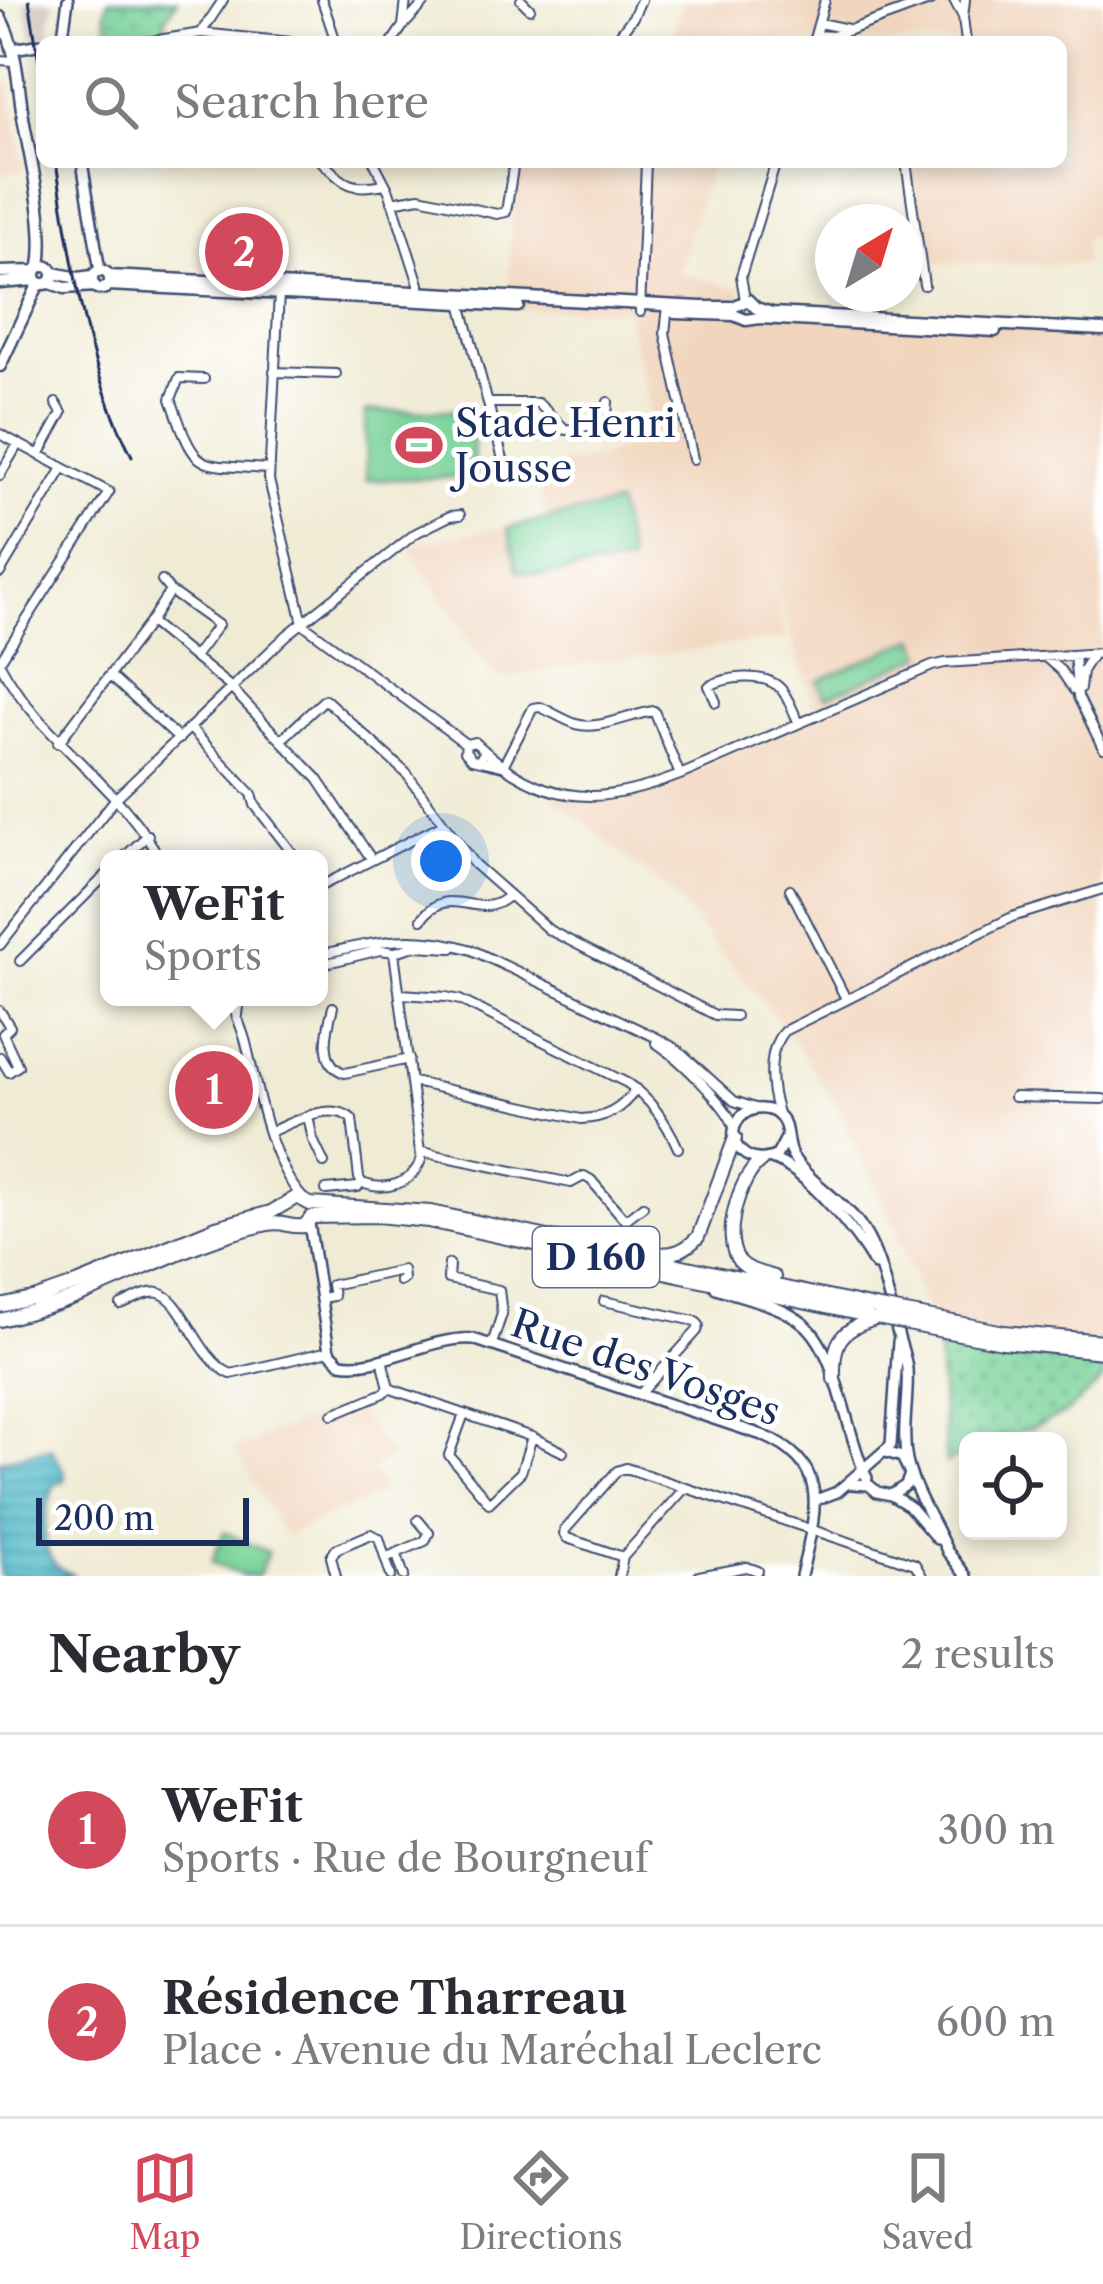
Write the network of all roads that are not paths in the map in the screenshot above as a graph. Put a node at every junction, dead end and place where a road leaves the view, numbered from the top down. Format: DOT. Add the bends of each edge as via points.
graph roads {
  1 [pos="68,0"];
  2 [pos="223,0"];
  3 [pos="322,0"];
  4 [pos="406,0"];
  5 [pos="427,0"];
  6 [pos="521,0"];
  7 [pos="641,0"];
  8 [pos="825,0"];
  9 [pos="932,0"];
  10 [pos="954,0"];
  11 [pos="965,0"];
  12 [pos="530,9"];
  13 [pos="963,16"];
  14 [pos="0,17"];
  15 [pos="819,23"];
  16 [pos="403,26"];
  17 [pos="849,29"];
  18 [pos="201,33"];
  19 [pos="63,36"];
  20 [pos="183,36"];
  21 [pos="231,36"];
  22 [pos="334,36"];
  23 [pos="396,36"];
  24 [pos="619,36"];
  25 [pos="815,36"];
  26 [pos="833,36"];
  27 [pos="965,36"];
  28 [pos="36,47"];
  29 [pos="14,55"];
  30 [pos="0,60"];
  31 [pos="83,168"];
  32 [pos="328,168"];
  33 [pos="377,168"];
  34 [pos="513,168"];
  35 [pos="646,168"];
  36 [pos="774,168"];
  37 [pos="906,168"];
  38 [pos="385,184"];
  39 [pos="392,202"];
  40 [pos="0,272"];
  41 [pos="44,276"];
  42 [pos="101,279"];
  43 [pos="0,283"];
  44 [pos="14,284"];
  45 [pos="924,285"];
  46 [pos="285,291"];
  47 [pos="418,297"];
  48 [pos="461,300"];
  49 [pos="30,303"];
  50 [pos="641,308"];
  51 [pos="667,309"];
  52 [pos="746,310"];
  53 [pos="23,321"];
  54 [pos="1103,333"];
  55 [pos="0,366"];
  56 [pos="274,372"];
  57 [pos="336,374"];
  58 [pos="204,380"];
  59 [pos="608,402"];
  60 [pos="56,403"];
  61 [pos="489,404"];
  62 [pos="0,434"];
  63 [pos="18,444"];
  64 [pos="39,455"];
  65 [pos="693,459"];
  66 [pos="504,463"];
  67 [pos="63,468"];
  68 [pos="269,469"];
  69 [pos="0,475"];
  70 [pos="460,515"];
  71 [pos="0,573"];
  72 [pos="163,581"];
  73 [pos="170,590"];
  74 [pos="151,622"];
  75 [pos="303,624"];
  76 [pos="1098,654"];
  77 [pos="1073,655"];
  78 [pos="194,657"];
  79 [pos="1045,657"];
  80 [pos="0,663"];
  81 [pos="110,676"];
  82 [pos="231,688"];
  83 [pos="1078,697"];
  84 [pos="716,702"];
  85 [pos="799,723"];
  86 [pos="190,728"];
  87 [pos="179,739"];
  88 [pos="281,740"];
  89 [pos="58,742"];
  90 [pos="1103,748"];
  91 [pos="503,766"];
  92 [pos="680,775"];
  93 [pos="116,798"];
  94 [pos="443,824"];
  95 [pos="148,835"];
  96 [pos="132,850"];
  97 [pos="156,850"];
  98 [pos="290,850"];
  99 [pos="372,860"];
  100 [pos="100,881"];
  101 [pos="328,882"];
  102 [pos="790,889"];
  103 [pos="1103,889"];
  104 [pos="508,896"];
  105 [pos="422,919"];
  106 [pos="0,945"];
  107 [pos="396,950"];
  108 [pos="328,954"];
  109 [pos="20,961"];
  110 [pos="328,963"];
  111 [pos="401,994"];
  112 [pos="846,999"];
  113 [pos="234,1006"];
  114 [pos="239,1006"];
  115 [pos="333,1007"];
  116 [pos="0,1011"];
  117 [pos="603,1012"];
  118 [pos="238,1016"];
  119 [pos="735,1016"];
  120 [pos="0,1057"];
  121 [pos="410,1059"];
  122 [pos="412,1082"];
  123 [pos="773,1087"];
  124 [pos="636,1089"];
  125 [pos="1014,1097"];
  126 [pos="1103,1099"];
  127 [pos="759,1108"];
  128 [pos="779,1115"];
  129 [pos="308,1116"];
  130 [pos="270,1132"];
  131 [pos="735,1134"];
  132 [pos="787,1136"];
  133 [pos="678,1148"];
  134 [pos="422,1152"];
  135 [pos="766,1160"];
  136 [pos="324,1163"];
  137 [pos="362,1184"];
  138 [pos="326,1190"];
  139 [pos="643,1206"];
  140 [pos="298,1212"];
  141 [pos="595,1245"];
  142 [pos="448,1264"];
  143 [pos="682,1276"];
  144 [pos="399,1281"];
  145 [pos="884,1281"];
  146 [pos="838,1298"];
  147 [pos="319,1299"];
  148 [pos="604,1301"];
  149 [pos="121,1305"];
  150 [pos="0,1306"];
  151 [pos="876,1312"];
  152 [pos="0,1320"];
  153 [pos="943,1325"];
  154 [pos="898,1335"];
  155 [pos="1103,1342"];
  156 [pos="492,1344"];
  157 [pos="329,1351"];
  158 [pos="1103,1352"];
  159 [pos="382,1358"];
  160 [pos="834,1379"];
  161 [pos="389,1388"];
  162 [pos="641,1393"];
  163 [pos="333,1414"];
  164 [pos="464,1414"];
  165 [pos="532,1436"];
  166 [pos="563,1452"];
  167 [pos="871,1467"];
  168 [pos="909,1467"];
  169 [pos="685,1488"];
  170 [pos="815,1495"];
  171 [pos="891,1495"];
  172 [pos="418,1520"];
  173 [pos="812,1530"];
  174 [pos="949,1553"];
  175 [pos="397,1554"];
  176 [pos="623,1557"];
  177 [pos="385,1558"];
  178 [pos="758,1571"];
  179 [pos="336,1576"];
  180 [pos="391,1576"];
  181 [pos="404,1576"];
  182 [pos="619,1576"];
  183 [pos="699,1576"];
  184 [pos="802,1576"];
  185 [pos="922,1576"];
  186 [pos="966,1576"];
  1 -- 19 [label="street"];
  2 -- 18 [label="street"];
  3 -- 22 [label="street"];
  4 -- 16 [label="street"];
  5 -- 16 [label="street"];
  6 -- 12 [label="street"];
  7 -- 24 [label="street"];
  8 -- 15 [label="street"];
  9 -- 17 [label="street"];
  10 -- 13 [label="street"];
  11 -- 13 [label="street"];
  13 -- 27 [label="street"];
  14 -- 29 [label="main road"];
  15 -- 17 [label="street"];
  15 -- 25 [label="street"];
  16 -- 23 [label="street"];
  17 -- 26 [label="street"];
  18 -- 20 [label="street"];
  18 -- 21 [label="street"];
  28 -- 29 [label="street"];
  29 -- 30 [label="street"];
  29 -- 41 [label="main road" via="47,242"];
  31 -- 42 [label="street"];
  32 -- 38 [label="street" via="346,185"];
  33 -- 38 [label="street"];
  34 -- 39 [label="street" via="506,212 420,196"];
  35 -- 50 [label="street"];
  36 -- 52 [label="street" via="741,276"];
  37 -- 45 [label="street"];
  38 -- 39 [label="street"];
  39 -- 47 [label="street"];
  40 -- 41 [label="main road"];
  41 -- 42 [label="main road"];
  41 -- 44 [label="main road"];
  41 -- 49 [label="main road"];
  41 -- 53 [label="main road"];
  42 -- 46 [label="main road"];
  43 -- 44 [label="main road"];
  44 -- 49 [label="main road"];
  46 -- 47 [label="main road"];
  46 -- 56 [label="street"];
  47 -- 48 [label="main road"];
  48 -- 50 [label="main road"];
  48 -- 61 [label="street"];
  49 -- 53 [label="main road"];
  50 -- 51 [label="main road"];
  51 -- 52 [label="main road"];
  51 -- 65 [label="street" via="665,333"];
  52 -- 54 [label="main road"];
  53 -- 55 [label="main road"];
  56 -- 57 [label="street"];
  56 -- 68 [label="street"];
  58 -- 68 [label="street" via="179,378 171,399 190,451 207,465"];
  59 -- 61 [label="street" via="599,424 566,430 533,401"];
  60 -- 64 [label="street" via="62,413"];
  61 -- 66 [label="street"];
  62 -- 63 [label="street"];
  63 -- 64 [label="street"];
  63 -- 69 [label="street"];
  64 -- 67 [label="street"];
  67 -- 71 [label="street"];
  67 -- 80 [label="street" via="109,492"];
  68 -- 75 [label="street"];
  70 -- 75 [label="street" via="416,533"];
  72 -- 73 [label="street"];
  73 -- 74 [label="street"];
  73 -- 78 [label="street" via="218,626"];
  74 -- 78 [label="street"];
  74 -- 81 [label="street"];
  75 -- 82 [label="street"];
  75 -- 91 [label="street" via="466,744 472,759 483,755"];
  76 -- 77 [label="street"];
  76 -- 83 [label="street" via="1082,671"];
  77 -- 79 [label="street"];
  77 -- 83 [label="street"];
  78 -- 82 [label="street"];
  79 -- 83 [label="street"];
  79 -- 85 [label="street" via="932,666"];
  80 -- 89 [label="street"];
  81 -- 87 [label="street"];
  81 -- 89 [label="street"];
  82 -- 86 [label="street"];
  82 -- 88 [label="street"];
  83 -- 90 [label="street"];
  84 -- 85 [label="street" via="709,686 723,679 773,682"];
  85 -- 92 [label="street"];
  86 -- 87 [label="street"];
  86 -- 98 [label="street" via="252,794"];
  87 -- 93 [label="street"];
  88 -- 94 [label="street" via="325,699 406,773"];
  88 -- 99 [label="street"];
  89 -- 93 [label="street"];
  91 -- 92 [label="street" via="536,786 597,797"];
  91 -- 92 [label="street" via="533,708 580,726 654,712"];
  93 -- 95 [label="street"];
  93 -- 106 [label="street"];
  94 -- 99 [label="street"];
  94 -- 104 [label="street"];
  95 -- 96 [label="street"];
  95 -- 97 [label="street"];
  99 -- 101 [label="street"];
  100 -- 109 [label="street"];
  102 -- 112 [label="street"];
  103 -- 112 [label="street" via="1012,917"];
  104 -- 105 [label="street" via="497,907 445,901"];
  104 -- 119 [label="street" via="549,930 715,1015"];
  107 -- 108 [label="street" via="378,940"];
  107 -- 110 [label="street"];
  107 -- 111 [label="street"];
  107 -- 117 [label="street" via="418,938 472,950"];
  111 -- 121 [label="street"];
  111 -- 124 [label="street" via="460,1000"];
  112 -- 123 [label="street" via="777,1039"];
  113 -- 118 [label="street"];
  114 -- 118 [label="street"];
  115 -- 121 [label="street" via="327,1043 336,1071"];
  116 -- 120 [label="street" via="18,1066 9,1072"];
  117 -- 127 [label="street" via="678,1050 734,1101"];
  117 -- 131 [label="street" via="676,1058 727,1110"];
  118 -- 130 [label="street"];
  121 -- 122 [label="street"];
  122 -- 124 [label="street" via="581,1119 601,1119"];
  122 -- 134 [label="street"];
  123 -- 127 [label="street"];
  123 -- 128 [label="street"];
  124 -- 133 [label="street"];
  125 -- 126 [label="street"];
  127 -- 128 [label="street"];
  127 -- 131 [label="street" via="742,1116"];
  128 -- 132 [label="street"];
  129 -- 130 [label="street"];
  129 -- 136 [label="street"];
  129 -- 137 [label="street" via="342,1111 352,1119"];
  130 -- 140 [label="street"];
  131 -- 135 [label="street" via="746,1157"];
  131 -- 141 [label="main road" via="705,1226 688,1247 661,1254"];
  132 -- 135 [label="street"];
  132 -- 145 [label="street" via="796,1161 858,1223"];
  134 -- 137 [label="street" via="406,1181"];
  134 -- 139 [label="street" via="571,1183 584,1176 625,1220"];
  135 -- 145 [label="street" via="790,1167 850,1227"];
  135 -- 146 [label="main road" via="748,1174 731,1226 736,1258"];
  137 -- 138 [label="street"];
  140 -- 141 [label="main road, D 160" via="431,1212"];
  140 -- 143 [label="main road, D 160" via="428,1221"];
  140 -- 147 [label="street"];
  140 -- 150 [label="main road, D 160" via="215,1227 76,1285"];
  140 -- 152 [label="main road, D 160"];
  141 -- 146 [label="main road, D 160"];
  142 -- 156 [label="street" via="448,1279 500,1290"];
  143 -- 151 [label="main road, D 160"];
  143 -- 160 [label="street" via="804,1323"];
  144 -- 147 [label="street" via="402,1270 390,1271 332,1286 333,1296"];
  145 -- 154 [label="street"];
  146 -- 151 [label="main road, D 160"];
  147 -- 157 [label="street"];
  148 -- 162 [label="street" via="699,1325"];
  149 -- 157 [label="street" via="150,1293 171,1300 207,1356 231,1374"];
  151 -- 153 [label="main road, D 160, bridge"];
  151 -- 160 [label="main road" via="840,1339"];
  153 -- 155 [label="main road, D 160"];
  153 -- 158 [label="main road, D 160" via="1003,1342"];
  154 -- 167 [label="street" via="893,1440"];
  154 -- 168 [label="street" via="907,1367"];
  156 -- 159 [label="street, Rue des Vosges" via="461,1338"];
  156 -- 162 [label="street, Rue des Vosges"];
  157 -- 159 [label="street, Rue des Vosges" via="348,1365"];
  159 -- 161 [label="street"];
  160 -- 167 [label="street"];
  161 -- 163 [label="street"];
  161 -- 164 [label="street"];
  162 -- 170 [label="street, Rue des Vosges" via="780,1442 805,1465"];
  164 -- 165 [label="street"];
  164 -- 165 [label="street" via="449,1455 489,1503 520,1472"];
  165 -- 166 [label="street"];
  167 -- 168 [label="street" via="902,1457"];
  167 -- 170 [label="street"];
  167 -- 171 [label="street" via="881,1494"];
  168 -- 171 [label="street" via="907,1485"];
  168 -- 174 [label="street"];
  169 -- 173 [label="street"];
  169 -- 176 [label="street"];
  169 -- 176 [label="street" via="621,1468 565,1529 567,1538"];
  170 -- 173 [label="street"];
  171 -- 174 [label="street"];
  172 -- 175 [label="street" via="429,1533 425,1541"];
  173 -- 184 [label="street"];
  173 -- 185 [label="street" via="915,1564"];
  174 -- 186 [label="street"];
  175 -- 177 [label="street"];
  175 -- 181 [label="street"];
  176 -- 182 [label="street"];
  177 -- 179 [label="street" via="371,1534 336,1549"];
  177 -- 180 [label="street"];
  178 -- 183 [label="street"];
}
